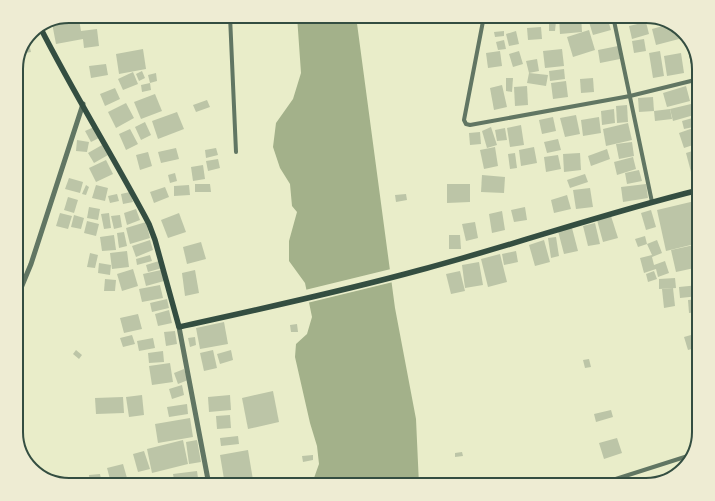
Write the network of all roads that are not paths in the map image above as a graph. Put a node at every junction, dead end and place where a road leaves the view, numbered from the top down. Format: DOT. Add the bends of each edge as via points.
graph roads {
  1 [pos="230,23"];
  2 [pos="483,23"];
  3 [pos="614,23"];
  4 [pos="42,31"];
  5 [pos="692,80"];
  6 [pos="630,96"];
  7 [pos="83,104"];
  8 [pos="236,152"];
  9 [pos="692,192"];
  10 [pos="652,202"];
  11 [pos="23,283"];
  12 [pos="179,327"];
  13 [pos="685,457"];
  14 [pos="208,478"];
  15 [pos="619,478"];
  1 -- 8 [label="street"];
  2 -- 6 [label="street" via="464,120 466,124 478,125"];
  3 -- 6 [label="street"];
  4 -- 7 [label="main road" via="57,62"];
  5 -- 6 [label="street"];
  6 -- 10 [label="street"];
  7 -- 11 [label="street"];
  7 -- 12 [label="main road" via="149,224"];
  9 -- 10 [label="main road"];
  10 -- 12 [label="main road" via="421,270"];
  12 -- 14 [label="street"];
  13 -- 15 [label="street"];
}
